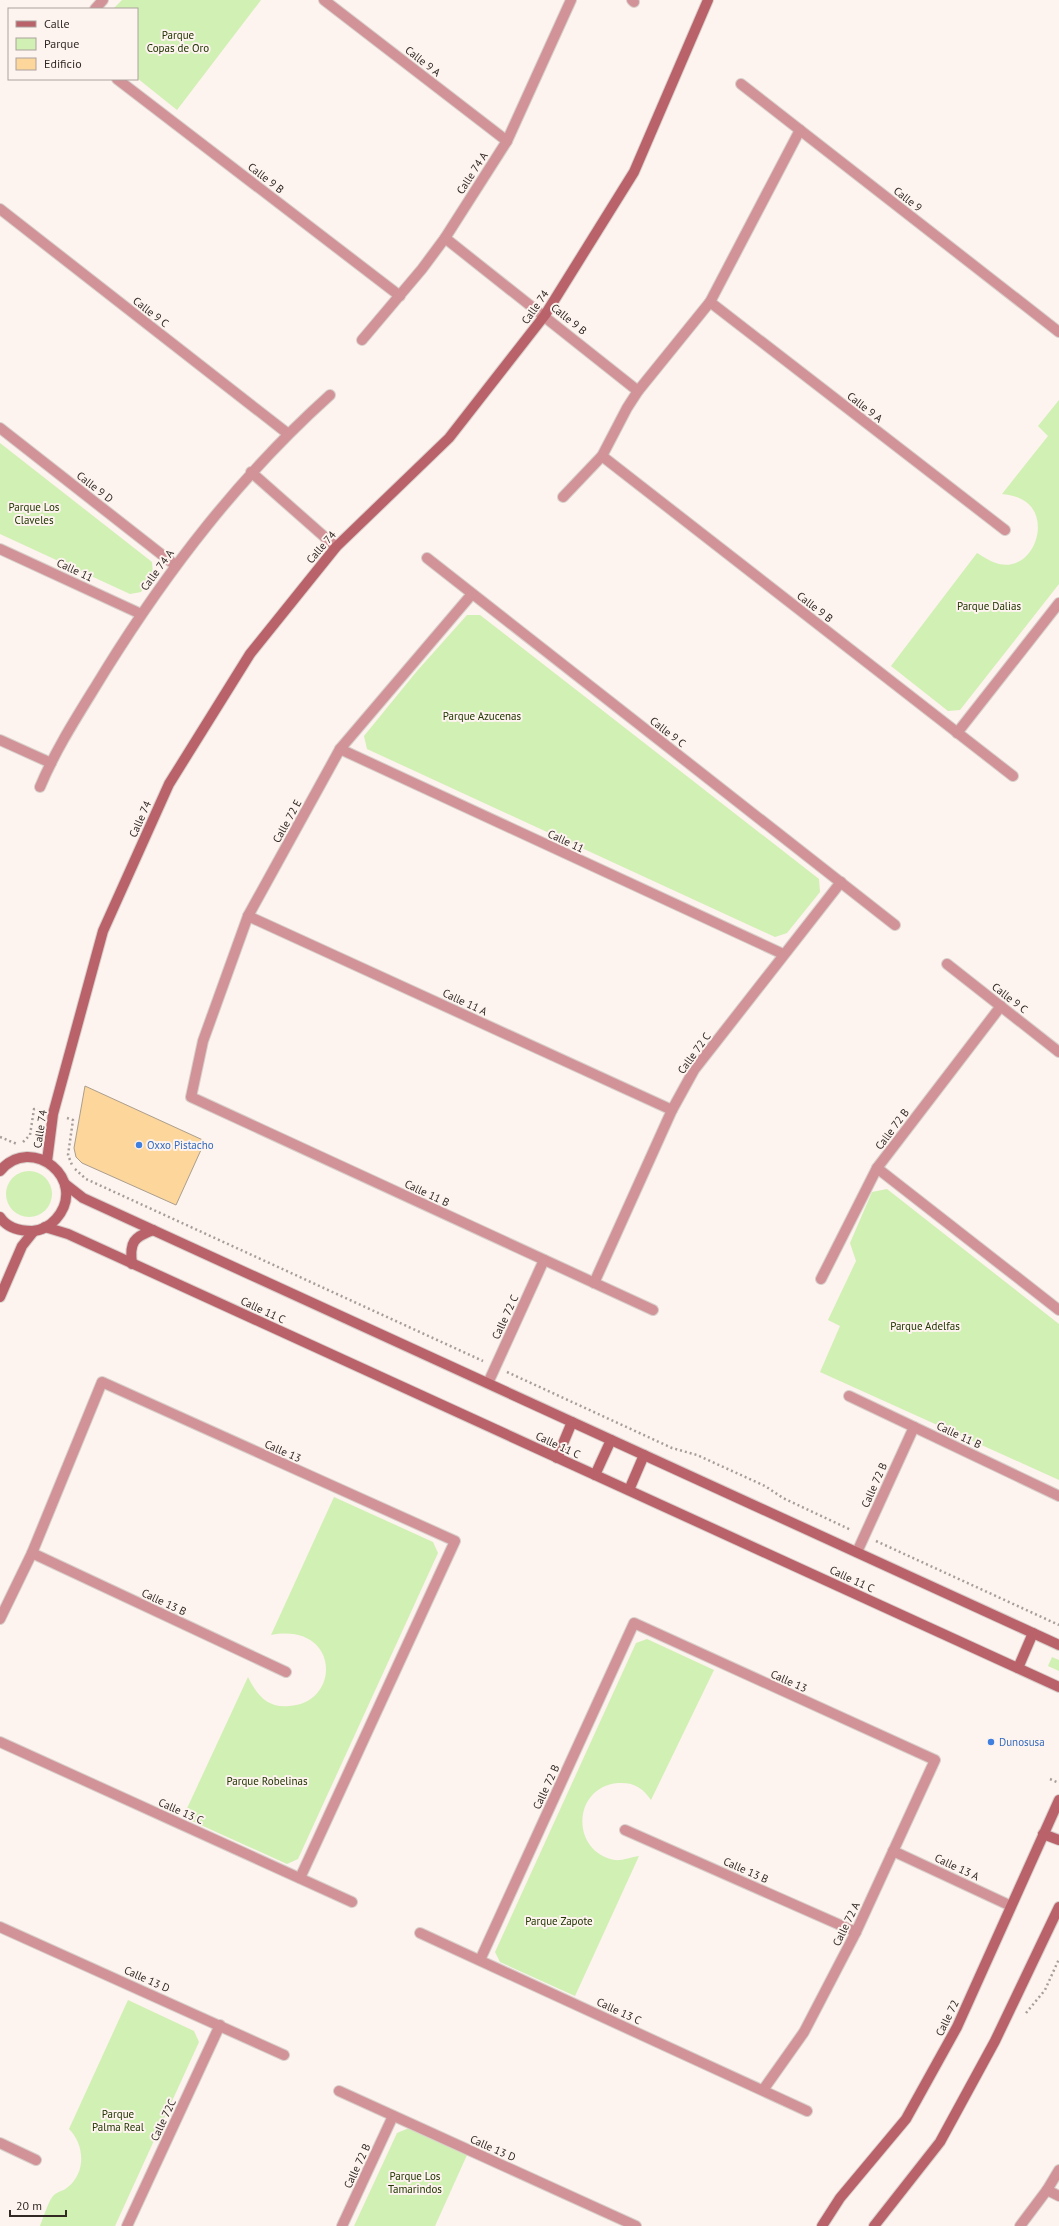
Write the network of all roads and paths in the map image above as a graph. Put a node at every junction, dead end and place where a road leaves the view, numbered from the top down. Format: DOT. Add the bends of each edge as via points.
graph roads {
  1 [pos="103,0"];
  2 [pos="324,0"];
  3 [pos="571,0"];
  4 [pos="708,0"];
  5 [pos="96,8"];
  6 [pos="119,80"];
  7 [pos="741,84"];
  8 [pos="800,130"];
  9 [pos="507,141"];
  10 [pos="0,209"];
  11 [pos="445,238"];
  12 [pos="400,296"];
  13 [pos="710,302"];
  14 [pos="545,315"];
  15 [pos="1059,332"];
  16 [pos="362,340"];
  17 [pos="638,391"];
  18 [pos="330,394"];
  19 [pos="0,428"];
  20 [pos="287,433"];
  21 [pos="602,456"];
  22 [pos="251,472"];
  23 [pos="563,497"];
  24 [pos="1005,530"];
  25 [pos="336,547"];
  26 [pos="0,549"];
  27 [pos="427,558"];
  28 [pos="175,565"];
  29 [pos="472,594"];
  30 [pos="1059,603"];
  31 [pos="141,614"];
  32 [pos="957,733"];
  33 [pos="0,740"];
  34 [pos="340,749"];
  35 [pos="51,762"];
  36 [pos="1013,776"];
  37 [pos="40,787"];
  38 [pos="841,882"];
  39 [pos="248,916"];
  40 [pos="896,925"];
  41 [pos="783,954"];
  42 [pos="947,964"];
  43 [pos="1001,1006"];
  44 [pos="1059,1052"];
  45 [pos="191,1097"];
  46 [pos="672,1110"];
  47 [pos="0,1158"];
  48 [pos="47,1161"];
  49 [pos="10,1162"];
  50 [pos="877,1168"];
  51 [pos="0,1171"];
  52 [pos="65,1184"];
  53 [pos="0,1217"];
  54 [pos="45,1227"];
  55 [pos="154,1230"];
  56 [pos="34,1231"];
  57 [pos="544,1260"];
  58 [pos="132,1264"];
  59 [pos="4,1278"];
  60 [pos="821,1279"];
  61 [pos="594,1283"];
  62 [pos="0,1297"];
  63 [pos="653,1310"];
  64 [pos="1059,1310"];
  65 [pos="488,1383"];
  66 [pos="849,1396"];
  67 [pos="572,1422"];
  68 [pos="914,1427"];
  69 [pos="611,1440"];
  70 [pos="644,1455"];
  71 [pos="557,1458"];
  72 [pos="595,1475"];
  73 [pos="629,1490"];
  74 [pos="1059,1496"];
  75 [pos="857,1552"];
  76 [pos="32,1553"];
  77 [pos="0,1619"];
  78 [pos="634,1623"];
  79 [pos="1033,1633"];
  80 [pos="1059,1645"];
  81 [pos="1018,1668"];
  82 [pos="286,1672"];
  83 [pos="1059,1687"];
  84 [pos="0,1742"];
  85 [pos="935,1760"];
  86 [pos="1050,1779"];
  87 [pos="1059,1784"];
  88 [pos="1059,1800"];
  89 [pos="625,1830"];
  90 [pos="1044,1834"];
  91 [pos="1059,1840"];
  92 [pos="893,1851"];
  93 [pos="300,1878"];
  94 [pos="352,1902"];
  95 [pos="1011,1906"];
  96 [pos="1059,1907"];
  97 [pos="0,1927"];
  98 [pos="856,1932"];
  99 [pos="420,1934"];
  100 [pos="480,1960"];
  101 [pos="220,2025"];
  102 [pos="284,2055"];
  103 [pos="763,2090"];
  104 [pos="339,2091"];
  105 [pos="807,2111"];
  106 [pos="393,2116"];
  107 [pos="0,2143"];
  108 [pos="36,2160"];
  109 [pos="1059,2170"];
  110 [pos="1047,2190"];
  111 [pos="1059,2196"];
  112 [pos="127,2226"];
  113 [pos="342,2226"];
  114 [pos="636,2226"];
  115 [pos="822,2226"];
  116 [pos="874,2226"];
  117 [pos="1020,2226"];
  1 -- 5 [label="street"];
  2 -- 9 [label="street, Calle 9 A"];
  3 -- 9 [label="street, Calle 74 A"];
  4 -- 14 [label="main road, Calle 74" via="634,172"];
  6 -- 12 [label="street, Calle 9 B"];
  7 -- 8 [label="street, Calle 9"];
  8 -- 13 [label="street"];
  8 -- 15 [label="street, Calle 9"];
  9 -- 11 [label="street, Calle 74 A"];
  10 -- 20 [label="street, Calle 9 C"];
  11 -- 12 [label="street, Calle 74 A"];
  11 -- 14 [label="street, Calle 9 B"];
  12 -- 16 [label="street, Calle 74 A"];
  13 -- 17 [label="street"];
  13 -- 24 [label="street, Calle 9 A"];
  14 -- 17 [label="street, Calle 9 B"];
  14 -- 25 [label="main road, Calle 74" via="449,438"];
  17 -- 21 [label="street"];
  18 -- 20 [label="street, Calle 74 A"];
  19 -- 28 [label="street, Calle 9 D"];
  20 -- 22 [label="street, Calle 74 A"];
  21 -- 23 [label="street"];
  21 -- 32 [label="street, Calle 9 B"];
  22 -- 25 [label="street"];
  22 -- 28 [label="street, Calle 74 A"];
  25 -- 48 [label="main road, Calle 74" via="250,654 169,784 103,931 53,1114"];
  26 -- 31 [label="street, Calle 11"];
  27 -- 29 [label="street, Calle 9 C"];
  28 -- 31 [label="street, Calle 74 A"];
  29 -- 34 [label="street, Calle 72 E"];
  29 -- 38 [label="street, Calle 9 C"];
  30 -- 32 [label="street"];
  31 -- 35 [label="street, Calle 74 A"];
  32 -- 36 [label="street, Calle 9 B"];
  33 -- 35 [label="street"];
  34 -- 39 [label="street, Calle 72 E"];
  34 -- 41 [label="street, Calle 11"];
  35 -- 37 [label="street, Calle 74 A"];
  38 -- 40 [label="street, Calle 9 C"];
  38 -- 41 [label="street, Calle 72 C"];
  39 -- 45 [label="street, Calle 72 E" via="203,1041"];
  39 -- 46 [label="street, Calle 11 A"];
  41 -- 46 [label="street, Calle 72 C" via="694,1070"];
  42 -- 43 [label="street, Calle 9 C"];
  43 -- 44 [label="street, Calle 9 C"];
  43 -- 50 [label="street, Calle 72 B"];
  45 -- 57 [label="street, Calle 11 B"];
  46 -- 61 [label="street, Calle 72 C"];
  47 -- 49 [label="main road"];
  48 -- 49 [label="main road" via="28,1157"];
  48 -- 52 [label="main road" via="58,1171"];
  49 -- 51 [label="main road"];
  50 -- 60 [label="street, Calle 72 B"];
  50 -- 64 [label="street"];
  52 -- 54 [label="main road" via="66,1195 61,1214"];
  52 -- 55 [label="main road" via="83,1198"];
  53 -- 56 [label="main road" via="12,1227"];
  54 -- 56 [label="main road"];
  54 -- 58 [label="main road, Calle 11 C" via="68,1234"];
  55 -- 58 [label="main road" via="141,1235 133,1242 130,1252"];
  55 -- 65 [label="main road"];
  56 -- 59 [label="main road" via="22,1246"];
  57 -- 61 [label="street, Calle 11 B"];
  57 -- 65 [label="street, Calle 72 C"];
  58 -- 71 [label="main road, Calle 11 C"];
  59 -- 62 [label="main road"];
  61 -- 63 [label="street, Calle 11 B"];
  65 -- 67 [label="main road"];
  66 -- 68 [label="street, Calle 11 B"];
  67 -- 69 [label="main road"];
  67 -- 71 [label="main road"];
  68 -- 74 [label="street, Calle 11 B"];
  68 -- 75 [label="street, Calle 72 B"];
  69 -- 70 [label="main road"];
  69 -- 72 [label="main road"];
  70 -- 73 [label="main road"];
  70 -- 75 [label="main road"];
  71 -- 72 [label="main road, Calle 11 C"];
  72 -- 73 [label="main road, Calle 11 C"];
  73 -- 81 [label="main road, Calle 11 C"];
  75 -- 79 [label="main road"];
  76 -- 77 [label="street"];
  76 -- 82 [label="street, Calle 13 B"];
  76 -- 93 [label="street, Calle 13" via="102,1382 455,1541"];
  78 -- 85 [label="street, Calle 13"];
  78 -- 100 [label="street, Calle 72 B"];
  79 -- 80 [label="main road"];
  79 -- 81 [label="main road"];
  81 -- 83 [label="main road, Calle 11 C"];
  84 -- 93 [label="street, Calle 13 C"];
  85 -- 92 [label="street, Calle 72 A"];
  86 -- 87 [label="path"];
  88 -- 90 [label="main road, Calle 72"];
  89 -- 98 [label="street, Calle 13 B"];
  90 -- 91 [label="main road"];
  90 -- 95 [label="main road, Calle 72"];
  92 -- 95 [label="street, Calle 13 A"];
  92 -- 98 [label="street, Calle 72 A"];
  93 -- 94 [label="street, Calle 13 C"];
  95 -- 115 [label="main road, Calle 72" via="957,2027 906,2119 840,2198"];
  96 -- 116 [label="main road" via="995,2041 940,2142"];
  97 -- 101 [label="street, Calle 13 D"];
  98 -- 103 [label="street, Calle 72 A" via="804,2032"];
  99 -- 100 [label="street, Calle 13 C"];
  100 -- 103 [label="street, Calle 13 C"];
  101 -- 102 [label="street, Calle 13 D"];
  101 -- 112 [label="street, Calle 72C"];
  103 -- 105 [label="street, Calle 13 C"];
  104 -- 106 [label="street, Calle 13 D"];
  106 -- 113 [label="street, Calle 72 B"];
  106 -- 114 [label="street, Calle 13 D"];
  107 -- 108 [label="street"];
  109 -- 110 [label="street"];
  110 -- 111 [label="street"];
  110 -- 117 [label="street"];
}
